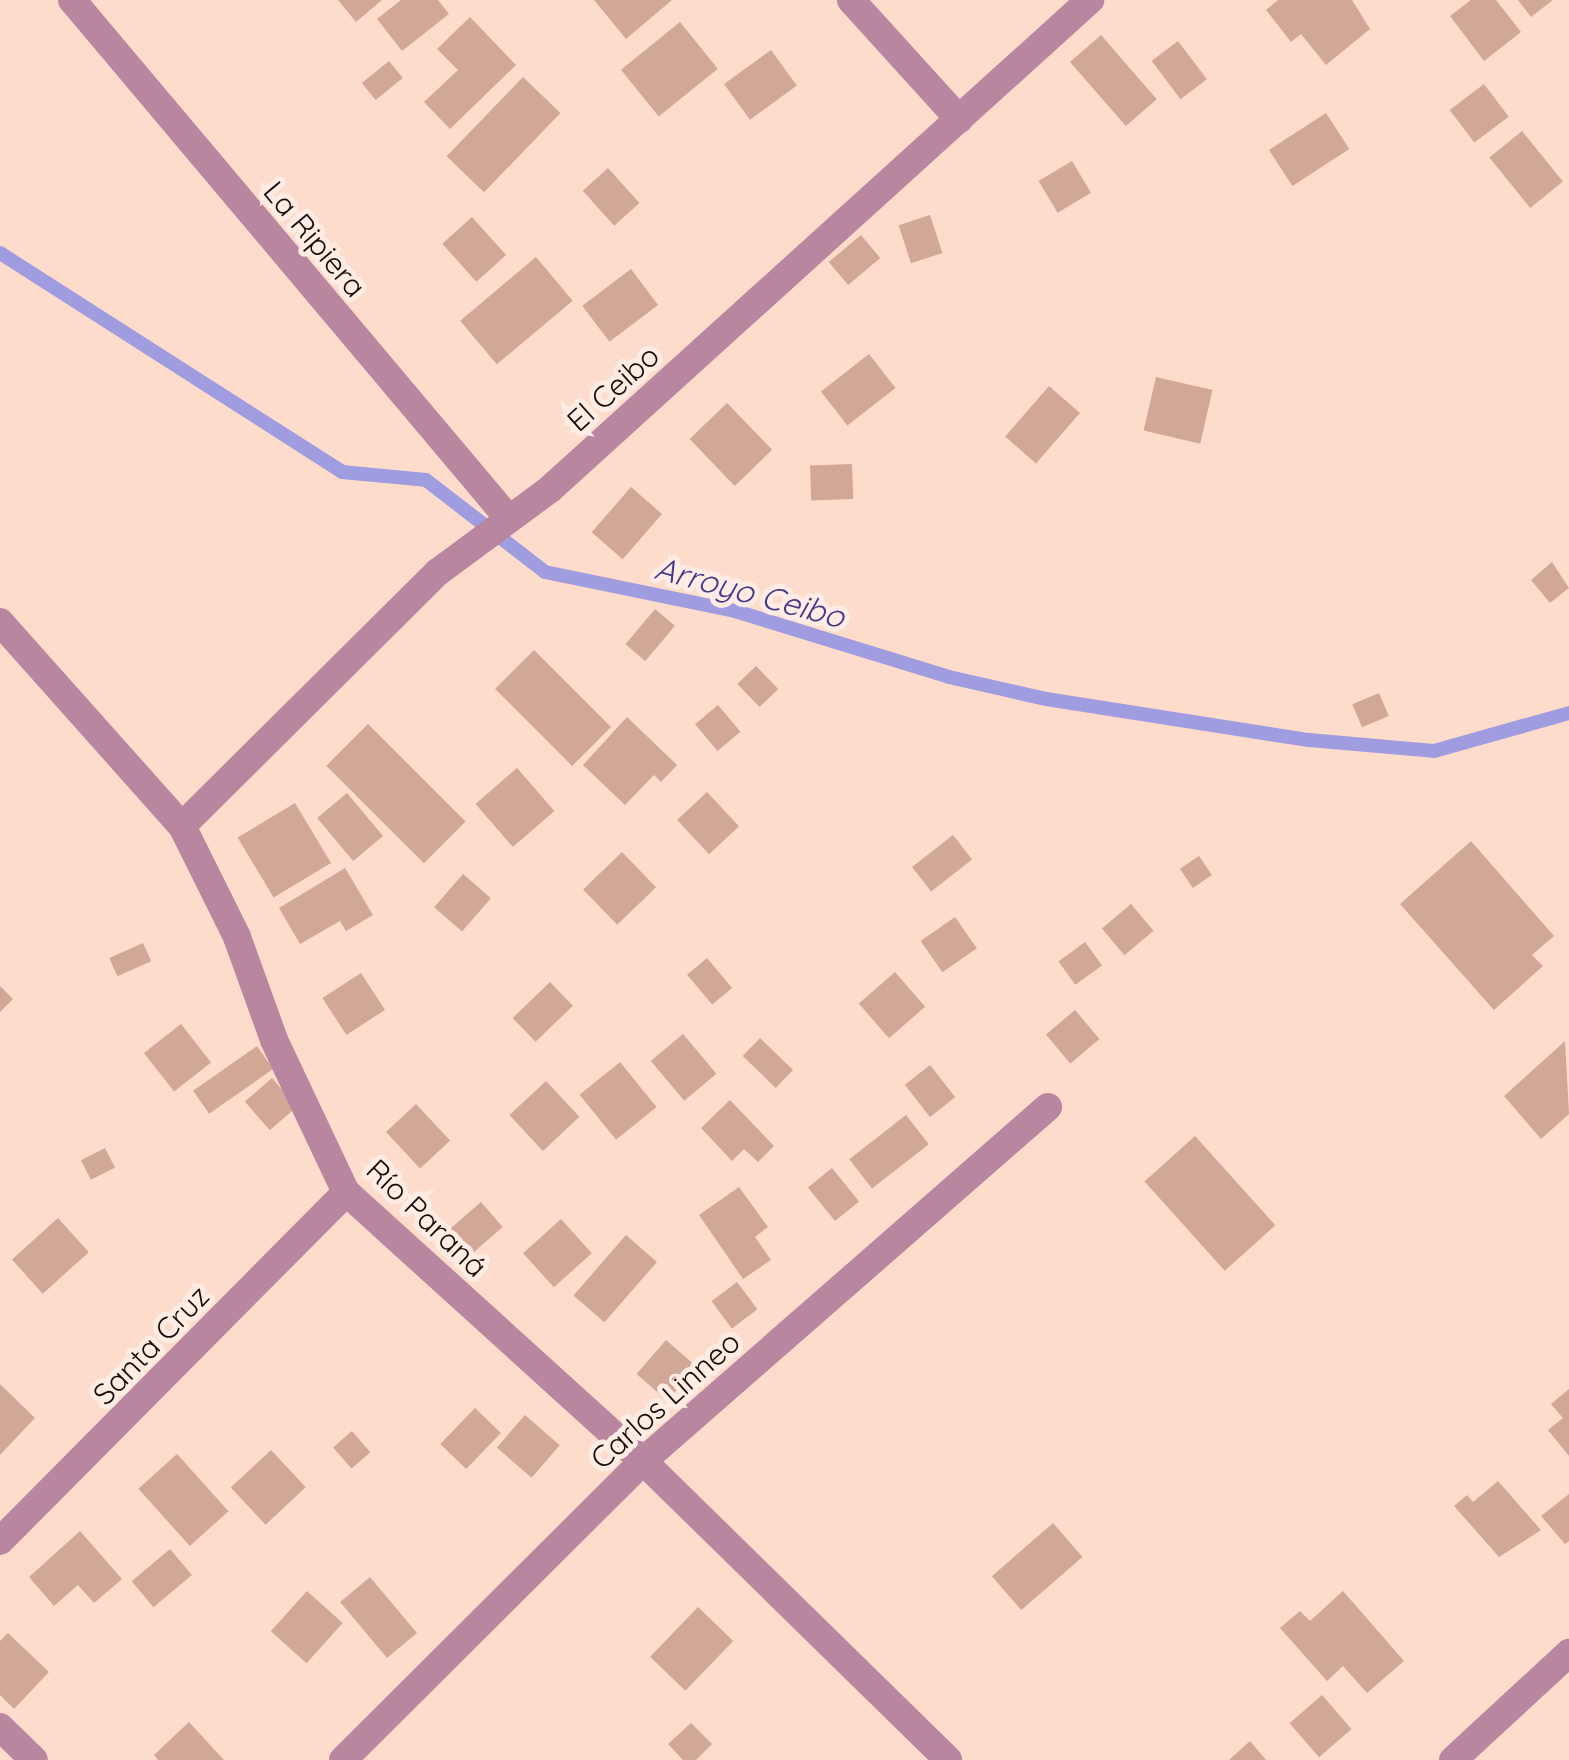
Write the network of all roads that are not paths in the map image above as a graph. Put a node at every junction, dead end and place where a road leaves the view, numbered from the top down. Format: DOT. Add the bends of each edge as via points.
graph roads {
  1 [pos="72,0"];
  2 [pos="852,0"];
  3 [pos="1090,0"];
  4 [pos="959,119"];
  5 [pos="509,520"];
  6 [pos="0,622"];
  7 [pos="182,826"];
  8 [pos="1048,1107"];
  9 [pos="346,1192"];
  10 [pos="643,1461"];
  11 [pos="0,1542"];
  12 [pos="1569,1653"];
  13 [pos="0,1727"];
  14 [pos="34,1760"];
  15 [pos="342,1760"];
  16 [pos="948,1760"];
  17 [pos="1453,1760"];
  1 -- 5 [label="street, La Ripiera"];
  2 -- 4 [label="street"];
  3 -- 4 [label="street, El Ceibo"];
  4 -- 5 [label="street, El Ceibo"];
  5 -- 7 [label="street, El Ceibo" via="438,572"];
  6 -- 7 [label="street, Río Paraná"];
  7 -- 9 [label="street, Río Paraná" via="238,937 274,1040"];
  8 -- 10 [label="street, Carlos Linneo"];
  9 -- 10 [label="street, Río Paraná"];
  9 -- 11 [label="street, Santa Cruz"];
  10 -- 15 [label="street, Carlos Linneo"];
  10 -- 16 [label="street, Río Paraná"];
  12 -- 17 [label="street"];
  13 -- 14 [label="street"];
}
